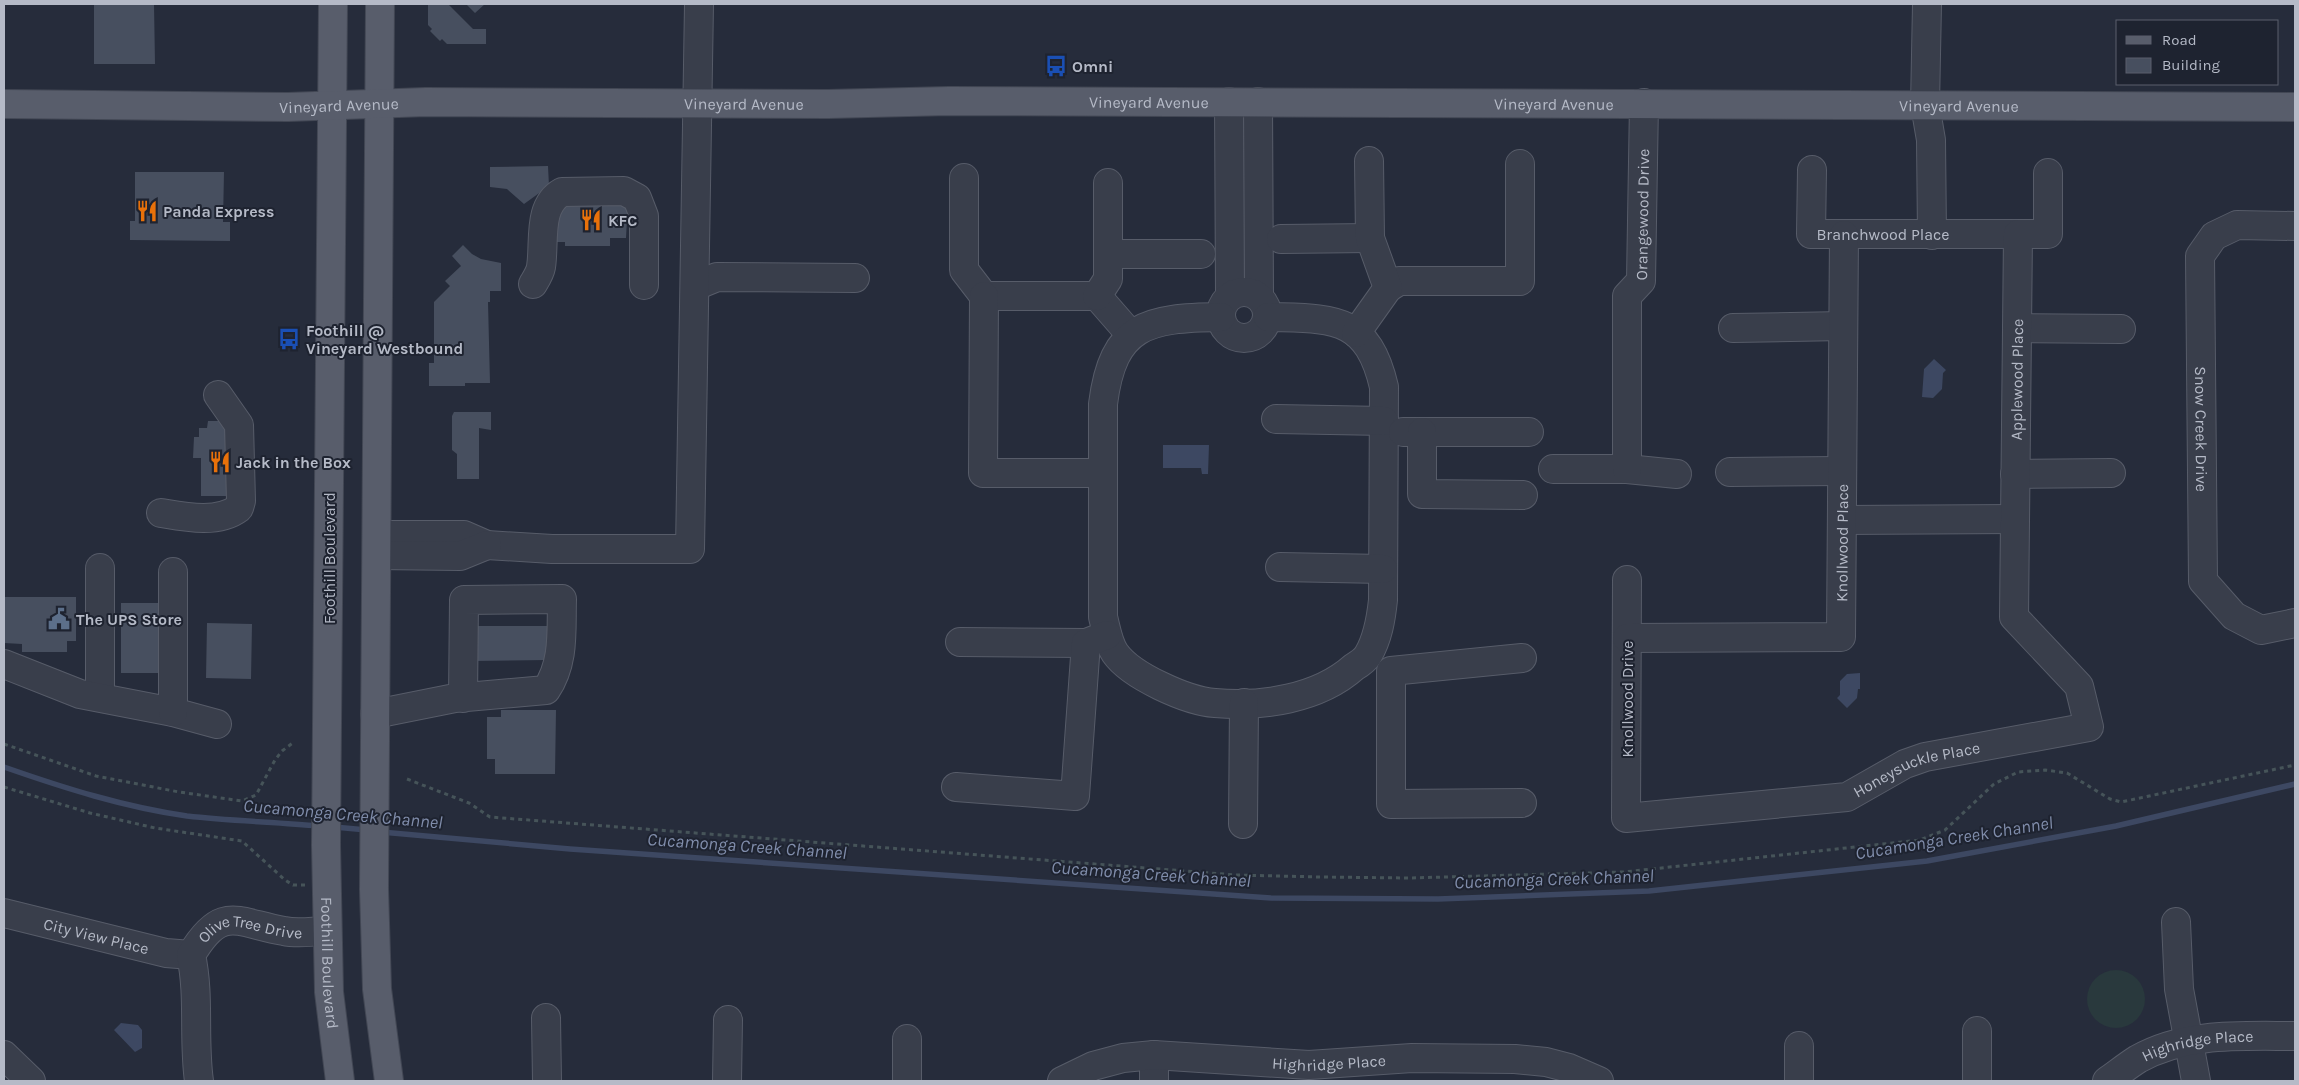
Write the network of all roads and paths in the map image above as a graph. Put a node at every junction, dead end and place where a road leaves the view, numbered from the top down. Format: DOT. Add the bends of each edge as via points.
graph roads {
  1 [pos="333,4"];
  2 [pos="380,4"];
  3 [pos="699,4"];
  4 [pos="1927,4"];
  5 [pos="1229,102"];
  6 [pos="1258,102"];
  7 [pos="380,103"];
  8 [pos="1644,103"];
  9 [pos="4,104"];
  10 [pos="697,104"];
  11 [pos="333,105"];
  12 [pos="1925,105"];
  13 [pos="2295,107"];
  14 [pos="1369,161"];
  15 [pos="1520,164"];
  16 [pos="1812,170"];
  17 [pos="2048,173"];
  18 [pos="964,178"];
  19 [pos="1108,183"];
  20 [pos="2295,226"];
  21 [pos="1932,234"];
  22 [pos="2018,234"];
  23 [pos="1844,235"];
  24 [pos="1370,238"];
  25 [pos="1280,239"];
  26 [pos="1108,254"];
  27 [pos="1200,254"];
  28 [pos="854,278"];
  29 [pos="533,284"];
  30 [pos="644,285"];
  31 [pos="695,286"];
  32 [pos="1388,288"];
  33 [pos="984,296"];
  34 [pos="1097,296"];
  35 [pos="1225,307"];
  36 [pos="1263,307"];
  37 [pos="1843,326"];
  38 [pos="1733,328"];
  39 [pos="2017,328"];
  40 [pos="2121,329"];
  41 [pos="1356,333"];
  42 [pos="1131,335"];
  43 [pos="218,396"];
  44 [pos="1276,419"];
  45 [pos="1384,426"];
  46 [pos="1422,432"];
  47 [pos="1529,432"];
  48 [pos="1553,469"];
  49 [pos="1626,469"];
  50 [pos="1730,472"];
  51 [pos="1842,472"];
  52 [pos="1103,473"];
  53 [pos="2111,473"];
  54 [pos="1677,474"];
  55 [pos="2016,474"];
  56 [pos="1523,495"];
  57 [pos="161,513"];
  58 [pos="2015,519"];
  59 [pos="1842,520"];
  60 [pos="377,545"];
  61 [pos="1280,567"];
  62 [pos="100,568"];
  63 [pos="1383,569"];
  64 [pos="173,572"];
  65 [pos="1627,580"];
  66 [pos="2295,623"];
  67 [pos="1627,638"];
  68 [pos="1097,639"];
  69 [pos="960,642"];
  70 [pos="1368,656"];
  71 [pos="1522,658"];
  72 [pos="4,664"];
  73 [pos="1391,671"];
  74 [pos="100,697"];
  75 [pos="463,698"];
  76 [pos="1244,703"];
  77 [pos="173,712"];
  78 [pos="375,714"];
  79 [pos="218,724"];
  80 [pos="2089,727"];
  81 [pos="294,742"];
  82 [pos="4,744"];
  83 [pos="2295,765"];
  84 [pos="407,779"];
  85 [pos="4,787"];
  86 [pos="956,787"];
  87 [pos="1522,803"];
  88 [pos="1626,818"];
  89 [pos="1243,824"];
  90 [pos="306,885"];
  91 [pos="4,913"];
  92 [pos="2176,922"];
  93 [pos="327,931"];
  94 [pos="191,955"];
  95 [pos="546,1018"];
  96 [pos="728,1020"];
  97 [pos="1977,1031"];
  98 [pos="2295,1036"];
  99 [pos="907,1039"];
  100 [pos="2188,1041"];
  101 [pos="1799,1046"];
  102 [pos="4,1055"];
  103 [pos="1154,1068"];
  104 [pos="1514,1070"];
  105 [pos="1333,1073"];
  106 [pos="31,1081"];
  107 [pos="199,1081"];
  108 [pos="340,1081"];
  109 [pos="389,1081"];
  110 [pos="547,1081"];
  111 [pos="727,1081"];
  112 [pos="907,1081"];
  113 [pos="1062,1081"];
  114 [pos="1599,1081"];
  115 [pos="1799,1081"];
  116 [pos="1977,1081"];
  117 [pos="2107,1081"];
  118 [pos="2196,1081"];
  1 -- 11 [label="main road, Foothill Boulevard"];
  2 -- 7 [label="main road"];
  3 -- 10 [label="street"];
  4 -- 12 [label="street"];
  5 -- 6 [label="main road, Vineyard Avenue"];
  5 -- 10 [label="main road, Vineyard Avenue"];
  5 -- 35 [label="street"];
  6 -- 8 [label="main road, Vineyard Avenue"];
  6 -- 36 [label="street"];
  7 -- 10 [label="main road, Vineyard Avenue"];
  7 -- 11 [label="main road, Vineyard Avenue"];
  7 -- 60 [label="main road"];
  8 -- 12 [label="main road, Vineyard Avenue"];
  8 -- 49 [label="street, Orangewood Drive" via="1641,280 1628,296"];
  9 -- 11 [label="main road, Vineyard Avenue"];
  10 -- 31 [label="street"];
  11 -- 93 [label="main road, Foothill Boulevard"];
  12 -- 13 [label="main road, Vineyard Avenue"];
  12 -- 21 [label="street" via="1931,140"];
  14 -- 24 [label="street"];
  15 -- 32 [label="street" via="1520,280 1399,280"];
  16 -- 23 [label="street, Branchwood Place" via="1811,234"];
  17 -- 22 [label="street" via="2048,234"];
  18 -- 33 [label="street" via="964,270"];
  19 -- 26 [label="street"];
  20 -- 66 [label="street, Snow Creek Drive" via="2237,225 2214,236 2200,256 2203,581 2234,616 2261,630"];
  21 -- 22 [label="street, Branchwood Place"];
  21 -- 23 [label="street, Branchwood Place"];
  22 -- 39 [label="street, Applewood Place"];
  23 -- 37 [label="street, Knollwood Place"];
  24 -- 25 [label="street"];
  24 -- 32 [label="street"];
  26 -- 27 [label="street"];
  26 -- 34 [label="street" via="1108,279"];
  28 -- 31 [label="street" via="717,277"];
  29 -- 30 [label="street" via="541,269 546,211 554,196 562,192 624,191 637,198 644,216"];
  31 -- 60 [label="street" via="690,549 552,549 487,545 460,556"];
  32 -- 41 [label="street"];
  33 -- 34 [label="street"];
  33 -- 52 [label="street" via="983,473"];
  34 -- 42 [label="street"];
  35 -- 36 [label="street" via="1241,292"];
  35 -- 36 [label="street" via="1226,330 1244,339 1257,335 1266,324"];
  35 -- 42 [label="street" via="1152,323"];
  36 -- 41 [label="street" via="1343,324"];
  37 -- 38 [label="street"];
  37 -- 51 [label="street, Knollwood Place"];
  39 -- 40 [label="street"];
  39 -- 55 [label="street, Applewood Place"];
  41 -- 45 [label="street" via="1369,345 1379,366 1384,386"];
  42 -- 52 [label="street" via="1118,349 1107,376 1103,404"];
  43 -- 57 [label="street" via="239,425 239,508 223,517"];
  44 -- 45 [label="street"];
  45 -- 46 [label="street"];
  45 -- 63 [label="street"];
  46 -- 47 [label="street"];
  46 -- 56 [label="street" via="1422,494"];
  48 -- 49 [label="street"];
  49 -- 54 [label="street"];
  50 -- 51 [label="street"];
  51 -- 59 [label="street, Knollwood Place"];
  52 -- 68 [label="street" via="1103,617"];
  53 -- 55 [label="street"];
  55 -- 58 [label="street, Applewood Place"];
  58 -- 59 [label="street"];
  58 -- 80 [label="street, Applewood Place" via="2014,617 2079,686"];
  59 -- 67 [label="street, Knollwood Place" via="1841,637"];
  60 -- 78 [label="main road"];
  61 -- 63 [label="street"];
  62 -- 74 [label="street"];
  63 -- 70 [label="street" via="1381,624"];
  64 -- 77 [label="street"];
  65 -- 67 [label="street, Knollwood Drive"];
  67 -- 88 [label="street, Knollwood Drive"];
  68 -- 69 [label="street"];
  68 -- 76 [label="street" via="1141,676 1182,696 1214,703"];
  68 -- 86 [label="street" via="1075,796"];
  70 -- 73 [label="street"];
  70 -- 76 [label="street" via="1341,679 1306,694"];
  71 -- 73 [label="street"];
  72 -- 74 [label="street" via="80,694"];
  73 -- 87 [label="street" via="1391,804"];
  74 -- 77 [label="street"];
  75 -- 75 [label="street" via="546,690 560,661 562,599 464,600"];
  75 -- 78 [label="street"];
  76 -- 89 [label="street"];
  77 -- 79 [label="street"];
  78 -- 109 [label="main road" via="377,989"];
  80 -- 88 [label="street, Honeysuckle Place" via="1925,757 1904,764 1847,798"];
  81 -- 82 [label="path" via="275,760 256,795 242,801 96,776"];
  83 -- 84 [label="path" via="2122,802 2110,799 2068,773 2045,770 2018,772 1994,784 1944,830 1920,840 1624,872 1409,878 1236,874 490,817 469,803"];
  85 -- 90 [label="path" via="90,813 155,828 242,841 285,880 293,885"];
  91 -- 94 [label="street, City View Place" via="166,953"];
  92 -- 100 [label="street" via="2179,989"];
  93 -- 94 [label="street, Olive Tree Drive" via="284,931 230,920 208,930"];
  93 -- 108 [label="main road, Foothill Boulevard" via="329,992"];
  94 -- 107 [label="street, Olive Tree Drive" via="196,979"];
  95 -- 110 [label="street"];
  96 -- 111 [label="street"];
  97 -- 116 [label="street"];
  98 -- 100 [label="street, Highridge Place" via="2221,1036"];
  99 -- 112 [label="street"];
  100 -- 117 [label="street, Highridge Place" via="2155,1051"];
  100 -- 118 [label="street"];
  101 -- 115 [label="street"];
  102 -- 106 [label="street"];
  103 -- 105 [label="street, Highridge Place"];
  103 -- 113 [label="street, Highridge Place" via="1131,1057 1093,1066"];
  104 -- 105 [label="street, Highridge Place" via="1412,1058"];
  104 -- 114 [label="street, Highridge Place" via="1546,1062"];
}
